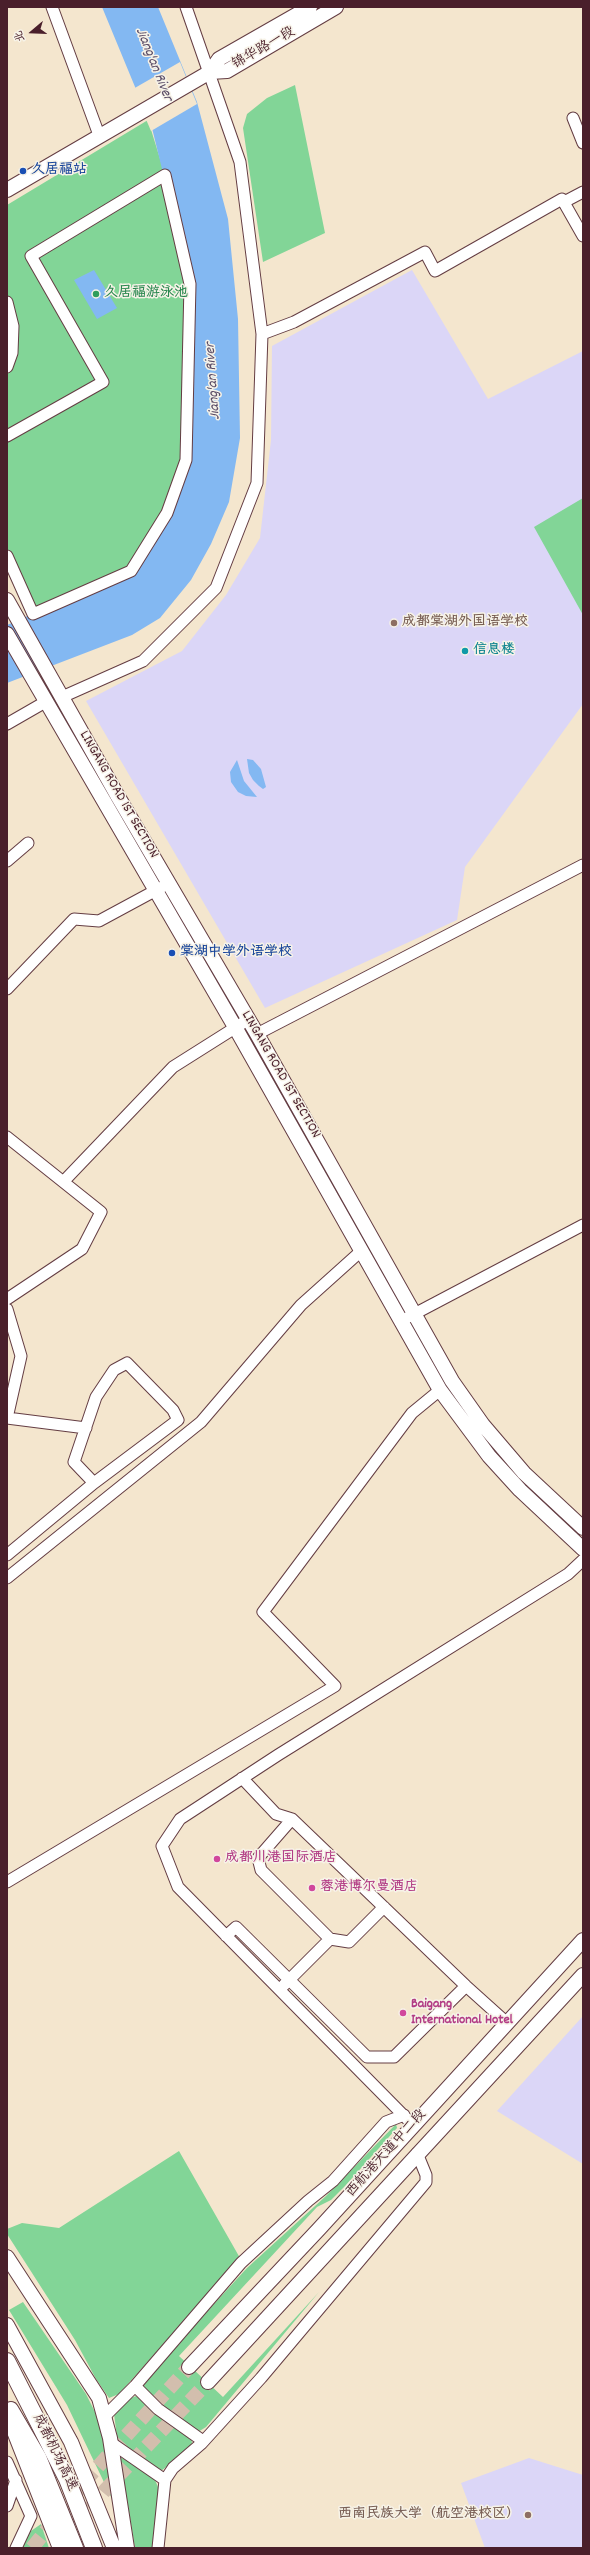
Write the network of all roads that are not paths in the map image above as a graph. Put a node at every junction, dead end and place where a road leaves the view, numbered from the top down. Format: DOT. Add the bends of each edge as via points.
graph roads {
  1 [pos="52,7"];
  2 [pos="186,7"];
  3 [pos="310,7"];
  4 [pos="336,7"];
  5 [pos="210,72"];
  6 [pos="574,118"];
  7 [pos="98,135"];
  8 [pos="583,143"];
  9 [pos="7,190"];
  10 [pos="583,192"];
  11 [pos="564,202"];
  12 [pos="581,230"];
  13 [pos="7,302"];
  14 [pos="262,334"];
  15 [pos="7,367"];
  16 [pos="7,436"];
  17 [pos="7,556"];
  18 [pos="7,600"];
  19 [pos="7,634"];
  20 [pos="62,697"];
  21 [pos="47,701"];
  22 [pos="7,724"];
  23 [pos="28,843"];
  24 [pos="7,861"];
  25 [pos="583,865"];
  26 [pos="170,882"];
  27 [pos="155,890"];
  28 [pos="7,989"];
  29 [pos="249,1019"];
  30 [pos="235,1027"];
  31 [pos="257,1034"];
  32 [pos="7,1137"];
  33 [pos="64,1181"];
  34 [pos="583,1225"];
  35 [pos="360,1252"];
  36 [pos="7,1299"];
  37 [pos="7,1310"];
  38 [pos="415,1313"];
  39 [pos="401,1321"];
  40 [pos="440,1390"];
  41 [pos="7,1418"];
  42 [pos="86,1428"];
  43 [pos="94,1483"];
  44 [pos="583,1528"];
  45 [pos="583,1549"];
  46 [pos="7,1555"];
  47 [pos="583,1560"];
  48 [pos="7,1578"];
  49 [pos="242,1778"];
  50 [pos="292,1819"];
  51 [pos="7,1882"];
  52 [pos="384,1906"];
  53 [pos="226,1936"];
  54 [pos="330,1939"];
  55 [pos="583,1940"];
  56 [pos="583,1975"];
  57 [pos="289,1979"];
  58 [pos="466,1986"];
  59 [pos="279,1990"];
  60 [pos="506,2022"];
  61 [pos="408,2120"];
  62 [pos="418,2153"];
  63 [pos="7,2257"];
  64 [pos="7,2325"];
  65 [pos="7,2361"];
  66 [pos="189,2367"];
  67 [pos="208,2382"];
  68 [pos="135,2386"];
  69 [pos="7,2403"];
  70 [pos="7,2411"];
  71 [pos="104,2416"];
  72 [pos="203,2441"];
  73 [pos="110,2442"];
  74 [pos="7,2462"];
  75 [pos="83,2469"];
  76 [pos="16,2480"];
  77 [pos="165,2480"];
  78 [pos="7,2506"];
  79 [pos="16,2548"];
  80 [pos="61,2548"];
  81 [pos="76,2548"];
  82 [pos="94,2548"];
  83 [pos="114,2548"];
  84 [pos="122,2548"];
  85 [pos="127,2548"];
  86 [pos="158,2548"];
  1 -- 7 [label="street"];
  2 -- 5 [label="street"];
  3 -- 5 [label="main road, 锦华路一段" via="219,59"];
  4 -- 5 [label="main road, 锦华路一段" via="227,71"];
  5 -- 7 [label="main road"];
  5 -- 14 [label="street" via="240,162"];
  6 -- 8 [label="street"];
  7 -- 9 [label="main road"];
  10 -- 11 [label="street"];
  11 -- 12 [label="street"];
  11 -- 14 [label="street" via="562,199 435,271 425,252 294,322"];
  13 -- 15 [label="street" via="13,326 12,353"];
  14 -- 20 [label="street" via="257,483 216,588 143,661"];
  16 -- 17 [label="street" via="102,382 31,256 165,175 190,284 186,460 166,513 131,571 33,614"];
  18 -- 20 [label="main road, LINGANG ROAD 1ST SECTION"];
  19 -- 21 [label="main road, LINGANG ROAD 1ST SECTION"];
  20 -- 26 [label="main road, LINGANG ROAD 1ST SECTION"];
  21 -- 22 [label="street"];
  21 -- 27 [label="main road, LINGANG ROAD 1ST SECTION"];
  23 -- 24 [label="street"];
  25 -- 31 [label="street"];
  26 -- 27 [label="street"];
  26 -- 29 [label="main road, LINGANG ROAD 1ST SECTION"];
  27 -- 28 [label="street" via="99,921 74,919"];
  27 -- 30 [label="main road, LINGANG ROAD 1ST SECTION"];
  29 -- 30 [label="street"];
  29 -- 31 [label="main road, LINGANG ROAD 1ST SECTION"];
  30 -- 33 [label="street" via="173,1067"];
  30 -- 35 [label="main road, LINGANG ROAD 1ST SECTION"];
  31 -- 38 [label="main road, LINGANG ROAD 1ST SECTION"];
  32 -- 33 [label="street"];
  33 -- 36 [label="street" via="101,1212 82,1249"];
  34 -- 38 [label="street"];
  35 -- 39 [label="main road, LINGANG ROAD 1ST SECTION"];
  35 -- 48 [label="street" via="301,1306 200,1422"];
  37 -- 41 [label="street" via="21,1356"];
  38 -- 39 [label="street"];
  38 -- 44 [label="main road, LINGANG ROAD 1ST SECTION" via="452,1381 483,1426 524,1473"];
  39 -- 40 [label="main road, LINGANG ROAD 1ST SECTION"];
  40 -- 45 [label="main road, LINGANG ROAD 1ST SECTION" via="499,1467"];
  40 -- 51 [label="street" via="412,1413 264,1612 335,1686"];
  41 -- 42 [label="street"];
  42 -- 43 [label="street" via="74,1462"];
  42 -- 43 [label="street" via="96,1397 114,1370 127,1363 173,1410 178,1420"];
  43 -- 46 [label="street"];
  47 -- 49 [label="street" via="568,1574"];
  49 -- 50 [label="street" via="276,1814"];
  49 -- 53 [label="street" via="180,1820 162,1846 178,1887"];
  50 -- 52 [label="street"];
  50 -- 54 [label="street" via="258,1858 261,1870"];
  52 -- 54 [label="street" via="349,1942"];
  52 -- 58 [label="street"];
  53 -- 57 [label="street" via="236,1926"];
  53 -- 59 [label="street"];
  54 -- 57 [label="street"];
  55 -- 60 [label="main road, 西航港大道中二段"];
  56 -- 62 [label="main road"];
  57 -- 58 [label="street" via="367,2057 394,2057"];
  57 -- 59 [label="street"];
  58 -- 60 [label="street"];
  59 -- 61 [label="street"];
  60 -- 61 [label="main road, 西航港大道中二段"];
  61 -- 66 [label="main road, 西航港大道中二段"];
  61 -- 68 [label="street" via="386,2122 332,2181 241,2263"];
  62 -- 67 [label="main road"];
  62 -- 72 [label="street" via="426,2182 261,2378"];
  63 -- 71 [label="main road" via="99,2398"];
  64 -- 75 [label="main road" via="55,2410"];
  65 -- 82 [label="highway, 成都机场高速" via="67,2479"];
  68 -- 71 [label="street"];
  68 -- 72 [label="street" via="158,2409"];
  69 -- 81 [label="main road" via="39,2457"];
  70 -- 80 [label="highway, 成都机场高速"];
  71 -- 73 [label="main road"];
  72 -- 77 [label="street" via="173,2468"];
  73 -- 77 [label="street"];
  73 -- 85 [label="main road"];
  74 -- 76 [label="street"];
  75 -- 83 [label="main road"];
  75 -- 84 [label="main road" via="104,2507"];
  76 -- 78 [label="street"];
  76 -- 79 [label="street" via="32,2516"];
  77 -- 86 [label="street"];
}
